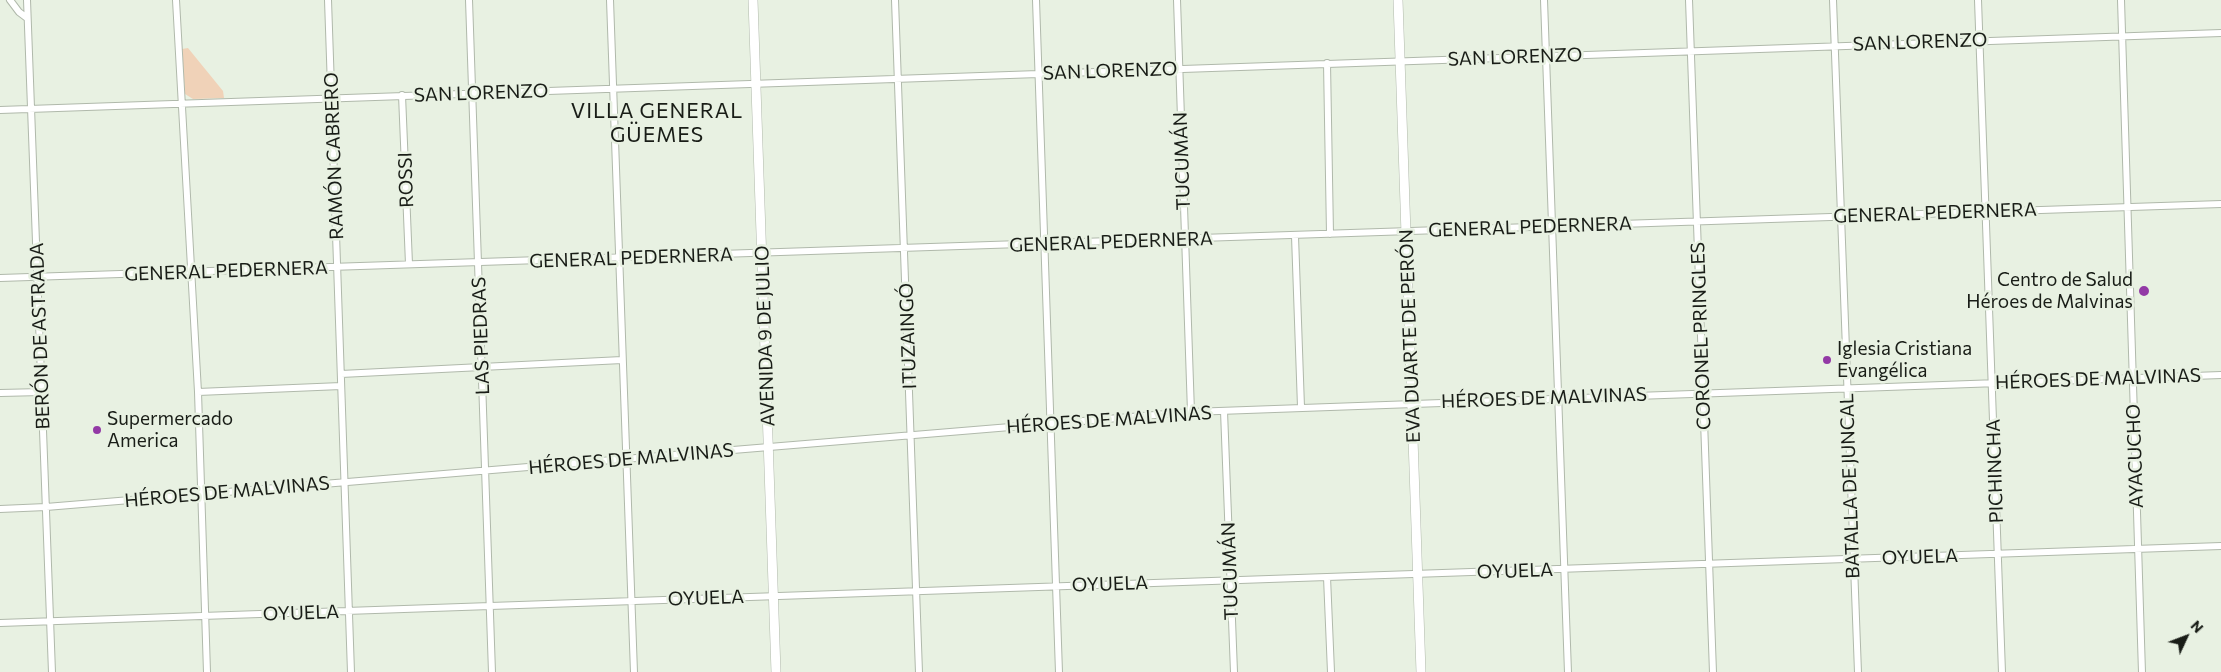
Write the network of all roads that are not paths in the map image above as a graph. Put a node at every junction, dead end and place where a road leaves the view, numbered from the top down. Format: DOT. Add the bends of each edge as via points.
graph roads {
  1 [pos="10,0"];
  2 [pos="27,0"];
  3 [pos="176,0"];
  4 [pos="328,0"];
  5 [pos="469,0"];
  6 [pos="610,0"];
  7 [pos="753,0"];
  8 [pos="895,0"];
  9 [pos="1036,0"];
  10 [pos="1177,0"];
  11 [pos="1398,0"];
  12 [pos="1544,0"];
  13 [pos="1689,0"];
  14 [pos="1833,0"];
  15 [pos="1978,0"];
  16 [pos="2121,0"];
  17 [pos="28,18"];
  18 [pos="2221,33"];
  19 [pos="2122,36"];
  20 [pos="1979,40"];
  21 [pos="1834,45"];
  22 [pos="1690,51"];
  23 [pos="1546,56"];
  24 [pos="1400,61"];
  25 [pos="1327,63"];
  26 [pos="1178,68"];
  27 [pos="1039,73"];
  28 [pos="898,78"];
  29 [pos="756,83"];
  30 [pos="614,89"];
  31 [pos="472,94"];
  32 [pos="402,95"];
  33 [pos="332,97"];
  34 [pos="180,102"];
  35 [pos="31,109"];
  36 [pos="0,110"];
  37 [pos="2221,204"];
  38 [pos="2128,206"];
  39 [pos="1985,211"];
  40 [pos="1840,216"];
  41 [pos="1697,222"];
  42 [pos="1552,227"];
  43 [pos="1407,231"];
  44 [pos="1330,234"];
  45 [pos="1295,236"];
  46 [pos="1185,240"];
  47 [pos="1043,244"];
  48 [pos="904,247"];
  49 [pos="762,254"];
  50 [pos="618,257"];
  51 [pos="479,263"];
  52 [pos="409,264"];
  53 [pos="337,268"];
  54 [pos="192,273"];
  55 [pos="38,277"];
  56 [pos="0,278"];
  57 [pos="622,360"];
  58 [pos="482,367"];
  59 [pos="341,374"];
  60 [pos="2221,375"];
  61 [pos="2132,377"];
  62 [pos="1991,382"];
  63 [pos="341,386"];
  64 [pos="1847,387"];
  65 [pos="42,392"];
  66 [pos="198,392"];
  67 [pos="0,393"];
  68 [pos="1703,393"];
  69 [pos="1558,398"];
  70 [pos="1412,403"];
  71 [pos="1301,407"];
  72 [pos="1224,411"];
  73 [pos="1191,412"];
  74 [pos="1051,423"];
  75 [pos="912,436"];
  76 [pos="768,447"];
  77 [pos="626,458"];
  78 [pos="484,472"];
  79 [pos="345,483"];
  80 [pos="202,494"];
  81 [pos="46,507"];
  82 [pos="0,509"];
  83 [pos="2221,546"];
  84 [pos="2138,549"];
  85 [pos="1998,554"];
  86 [pos="1853,560"];
  87 [pos="1709,564"];
  88 [pos="1564,569"];
  89 [pos="1418,574"];
  90 [pos="1327,577"];
  91 [pos="1230,580"];
  92 [pos="1055,585"];
  93 [pos="916,591"];
  94 [pos="773,596"];
  95 [pos="631,601"];
  96 [pos="490,607"];
  97 [pos="349,611"];
  98 [pos="205,615"];
  99 [pos="49,621"];
  100 [pos="0,623"];
  101 [pos="52,672"];
  102 [pos="207,672"];
  103 [pos="351,672"];
  104 [pos="492,672"];
  105 [pos="634,672"];
  106 [pos="776,672"];
  107 [pos="919,672"];
  108 [pos="1058,672"];
  109 [pos="1234,672"];
  110 [pos="1330,672"];
  111 [pos="1421,672"];
  112 [pos="1568,672"];
  113 [pos="1713,672"];
  114 [pos="1858,672"];
  115 [pos="2002,672"];
  116 [pos="2142,672"];
  1 -- 17 [label="street"];
  2 -- 17 [label="street, BERÓN DE ASTRADA"];
  3 -- 34 [label="street"];
  4 -- 33 [label="street, RAMÓN CABRERO"];
  5 -- 31 [label="street, LAS PIEDRAS"];
  6 -- 30 [label="street"];
  7 -- 29 [label="main road, AVENIDA 9 DE JULIO"];
  8 -- 28 [label="street, ITUZAINGÓ"];
  9 -- 27 [label="street"];
  10 -- 26 [label="street, TUCUMÁN"];
  11 -- 24 [label="main road, EVA DUARTE DE PERÓN"];
  12 -- 23 [label="street"];
  13 -- 22 [label="street, CORONEL PRINGLES"];
  14 -- 21 [label="street, BATALLA DE JUNCAL"];
  15 -- 20 [label="street, PICHINCHA"];
  16 -- 19 [label="street, AYACUCHO"];
  17 -- 35 [label="street, BERÓN DE ASTRADA"];
  18 -- 19 [label="street, SAN LORENZO"];
  19 -- 20 [label="street, SAN LORENZO"];
  19 -- 38 [label="street, AYACUCHO"];
  20 -- 21 [label="street, SAN LORENZO"];
  20 -- 39 [label="street, PICHINCHA"];
  21 -- 22 [label="street, SAN LORENZO"];
  21 -- 40 [label="street, BATALLA DE JUNCAL"];
  22 -- 23 [label="street, SAN LORENZO"];
  22 -- 41 [label="street, CORONEL PRINGLES"];
  23 -- 24 [label="street, SAN LORENZO"];
  23 -- 42 [label="street"];
  24 -- 25 [label="street, SAN LORENZO"];
  24 -- 43 [label="main road, EVA DUARTE DE PERÓN"];
  25 -- 26 [label="street, SAN LORENZO"];
  25 -- 44 [label="street"];
  26 -- 27 [label="street, SAN LORENZO"];
  26 -- 46 [label="street, TUCUMÁN"];
  27 -- 28 [label="street, SAN LORENZO"];
  27 -- 47 [label="street"];
  28 -- 29 [label="street, SAN LORENZO"];
  28 -- 48 [label="street, ITUZAINGÓ"];
  29 -- 30 [label="street, SAN LORENZO"];
  29 -- 49 [label="main road, AVENIDA 9 DE JULIO"];
  30 -- 31 [label="street, SAN LORENZO"];
  30 -- 50 [label="street"];
  31 -- 32 [label="street, SAN LORENZO"];
  31 -- 51 [label="street, LAS PIEDRAS"];
  32 -- 33 [label="street, SAN LORENZO"];
  32 -- 52 [label="street, ROSSI"];
  33 -- 34 [label="street, SAN LORENZO"];
  33 -- 53 [label="street, RAMÓN CABRERO"];
  34 -- 35 [label="street, SAN LORENZO"];
  34 -- 54 [label="street"];
  35 -- 36 [label="street, SAN LORENZO"];
  35 -- 55 [label="street, BERÓN DE ASTRADA"];
  37 -- 38 [label="street, GENERAL PEDERNERA"];
  38 -- 39 [label="street, GENERAL PEDERNERA"];
  38 -- 61 [label="street, AYACUCHO"];
  39 -- 40 [label="street, GENERAL PEDERNERA"];
  39 -- 62 [label="street, PICHINCHA"];
  40 -- 41 [label="street, GENERAL PEDERNERA"];
  40 -- 64 [label="street, BATALLA DE JUNCAL"];
  41 -- 42 [label="street, GENERAL PEDERNERA"];
  41 -- 68 [label="street, CORONEL PRINGLES"];
  42 -- 43 [label="street, GENERAL PEDERNERA"];
  42 -- 69 [label="street"];
  43 -- 44 [label="street, GENERAL PEDERNERA"];
  43 -- 70 [label="main road, EVA DUARTE DE PERÓN"];
  44 -- 45 [label="street, GENERAL PEDERNERA"];
  45 -- 46 [label="street, GENERAL PEDERNERA"];
  45 -- 71 [label="street"];
  46 -- 47 [label="street, GENERAL PEDERNERA"];
  46 -- 73 [label="street, TUCUMÁN"];
  47 -- 48 [label="street, GENERAL PEDERNERA"];
  47 -- 74 [label="street"];
  48 -- 49 [label="street, GENERAL PEDERNERA"];
  48 -- 75 [label="street, ITUZAINGÓ"];
  49 -- 50 [label="street, GENERAL PEDERNERA"];
  49 -- 76 [label="main road, AVENIDA 9 DE JULIO"];
  50 -- 51 [label="street, GENERAL PEDERNERA"];
  50 -- 57 [label="street"];
  51 -- 52 [label="street, GENERAL PEDERNERA"];
  51 -- 58 [label="street, LAS PIEDRAS"];
  52 -- 53 [label="street, GENERAL PEDERNERA"];
  53 -- 54 [label="street, GENERAL PEDERNERA"];
  53 -- 59 [label="street, RAMÓN CABRERO"];
  54 -- 55 [label="street, GENERAL PEDERNERA"];
  54 -- 66 [label="street"];
  55 -- 56 [label="street, GENERAL PEDERNERA"];
  55 -- 65 [label="street, BERÓN DE ASTRADA"];
  57 -- 58 [label="street"];
  57 -- 77 [label="street"];
  58 -- 59 [label="street"];
  58 -- 78 [label="street, LAS PIEDRAS"];
  59 -- 63 [label="street, RAMÓN CABRERO"];
  60 -- 61 [label="street, HÉROES DE MALVINAS"];
  61 -- 62 [label="street, HÉROES DE MALVINAS"];
  61 -- 84 [label="street, AYACUCHO"];
  62 -- 64 [label="street, HÉROES DE MALVINAS"];
  62 -- 85 [label="street, PICHINCHA"];
  63 -- 66 [label="street"];
  63 -- 79 [label="street, RAMÓN CABRERO"];
  64 -- 68 [label="street, HÉROES DE MALVINAS"];
  64 -- 86 [label="street, BATALLA DE JUNCAL"];
  65 -- 67 [label="street"];
  65 -- 81 [label="street, BERÓN DE ASTRADA"];
  66 -- 80 [label="street"];
  68 -- 69 [label="street, HÉROES DE MALVINAS"];
  68 -- 87 [label="street, CORONEL PRINGLES"];
  69 -- 70 [label="street, HÉROES DE MALVINAS"];
  69 -- 88 [label="street"];
  70 -- 71 [label="street, HÉROES DE MALVINAS"];
  70 -- 89 [label="main road, EVA DUARTE DE PERÓN"];
  71 -- 72 [label="street, HÉROES DE MALVINAS"];
  72 -- 73 [label="street, HÉROES DE MALVINAS"];
  72 -- 91 [label="street, TUCUMÁN"];
  73 -- 74 [label="street, HÉROES DE MALVINAS"];
  74 -- 75 [label="street, HÉROES DE MALVINAS"];
  74 -- 92 [label="street"];
  75 -- 76 [label="street, HÉROES DE MALVINAS"];
  75 -- 93 [label="street, ITUZAINGÓ"];
  76 -- 77 [label="street, HÉROES DE MALVINAS"];
  76 -- 94 [label="main road, AVENIDA 9 DE JULIO"];
  77 -- 78 [label="street, HÉROES DE MALVINAS"];
  77 -- 95 [label="street"];
  78 -- 79 [label="street, HÉROES DE MALVINAS"];
  78 -- 96 [label="street, LAS PIEDRAS"];
  79 -- 80 [label="street, HÉROES DE MALVINAS"];
  79 -- 97 [label="street, RAMÓN CABRERO"];
  80 -- 81 [label="street, HÉROES DE MALVINAS"];
  80 -- 98 [label="street"];
  81 -- 82 [label="street, HÉROES DE MALVINAS"];
  81 -- 99 [label="street, BERÓN DE ASTRADA"];
  83 -- 84 [label="street, OYUELA"];
  84 -- 85 [label="street, OYUELA"];
  84 -- 116 [label="street, AYACUCHO"];
  85 -- 86 [label="street, OYUELA"];
  85 -- 115 [label="street, PICHINCHA"];
  86 -- 87 [label="street, OYUELA"];
  86 -- 114 [label="street, BATALLA DE JUNCAL"];
  87 -- 88 [label="street, OYUELA"];
  87 -- 113 [label="street, CORONEL PRINGLES"];
  88 -- 89 [label="street, OYUELA"];
  88 -- 112 [label="street"];
  89 -- 90 [label="street, OYUELA"];
  89 -- 111 [label="main road, EVA DUARTE DE PERÓN"];
  90 -- 91 [label="street, OYUELA"];
  90 -- 110 [label="street"];
  91 -- 92 [label="street, OYUELA"];
  91 -- 109 [label="street, TUCUMÁN"];
  92 -- 93 [label="street, OYUELA"];
  92 -- 108 [label="street"];
  93 -- 94 [label="street, OYUELA"];
  93 -- 107 [label="street, ITUZAINGÓ"];
  94 -- 95 [label="street, OYUELA"];
  94 -- 106 [label="main road, AVENIDA 9 DE JULIO"];
  95 -- 96 [label="street, OYUELA"];
  95 -- 105 [label="street"];
  96 -- 97 [label="street, OYUELA"];
  96 -- 104 [label="street, LAS PIEDRAS"];
  97 -- 98 [label="street, OYUELA"];
  97 -- 103 [label="street, RAMÓN CABRERO"];
  98 -- 99 [label="street, OYUELA"];
  98 -- 102 [label="street"];
  99 -- 100 [label="street, OYUELA"];
  99 -- 101 [label="street, BERÓN DE ASTRADA"];
}
